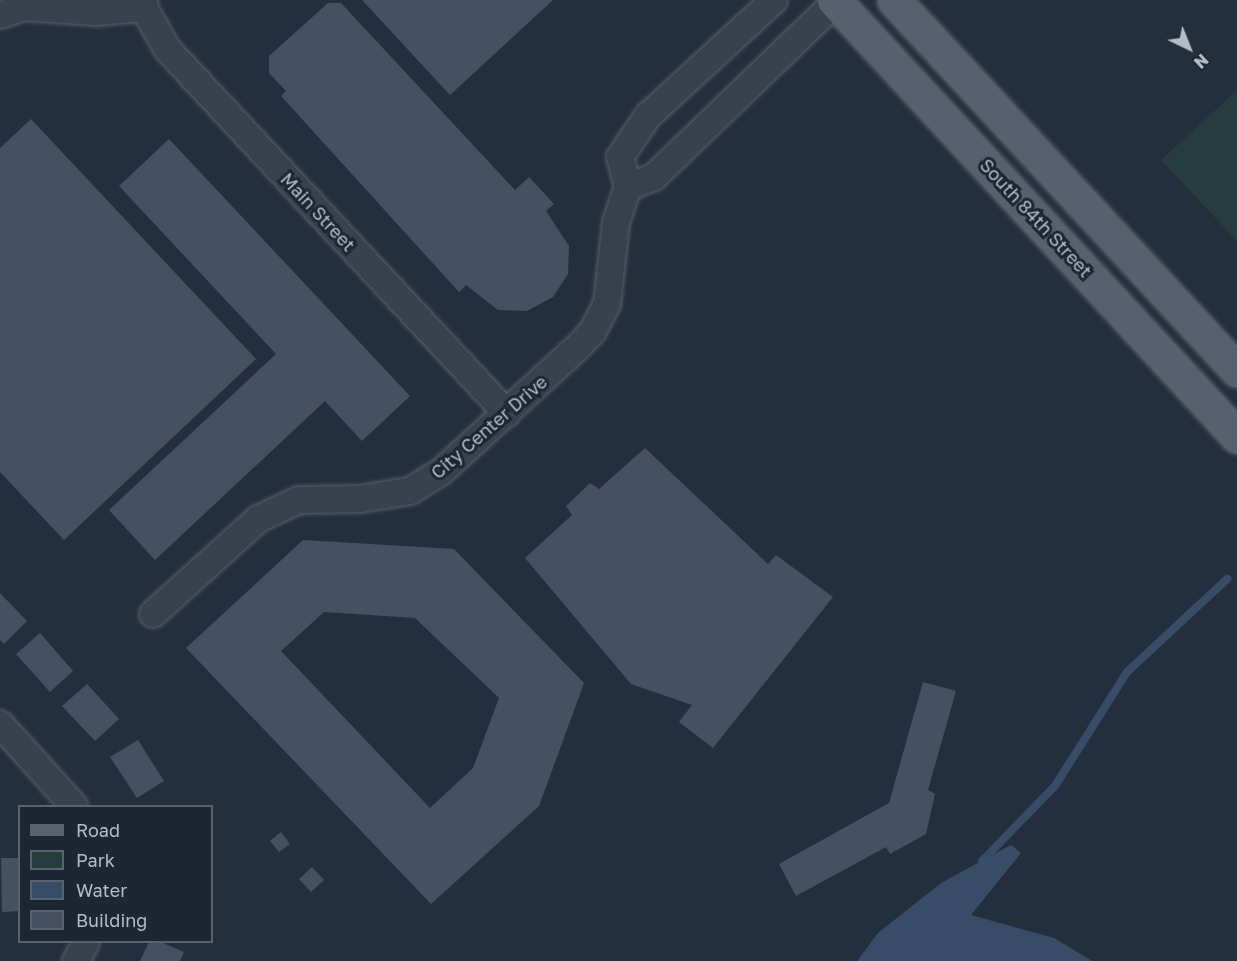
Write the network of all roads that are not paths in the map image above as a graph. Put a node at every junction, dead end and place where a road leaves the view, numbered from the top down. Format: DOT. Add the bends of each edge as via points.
graph roads {
  1 [pos="774,0"];
  2 [pos="894,0"];
  3 [pos="836,1"];
  4 [pos="144,4"];
  5 [pos="0,15"];
  6 [pos="628,187"];
  7 [pos="1237,370"];
  8 [pos="507,414"];
  9 [pos="1237,436"];
  10 [pos="153,614"];
  11 [pos="0,724"];
  12 [pos="72,805"];
  13 [pos="85,943"];
  14 [pos="76,961"];
  1 -- 6 [label="street" via="648,116 620,158"];
  2 -- 7 [label="main road"];
  3 -- 6 [label="street" via="654,177"];
  3 -- 9 [label="main road, South 84th Street"];
  4 -- 5 [label="street" via="96,12 23,8"];
  4 -- 8 [label="street, Main Street" via="168,50"];
  6 -- 8 [label="street, City Center Drive" via="616,222 602,316 577,348"];
  8 -- 10 [label="street, City Center Drive" via="441,472 410,491 360,499 299,500 258,519"];
  11 -- 12 [label="street"];
  13 -- 14 [label="street"];
}
